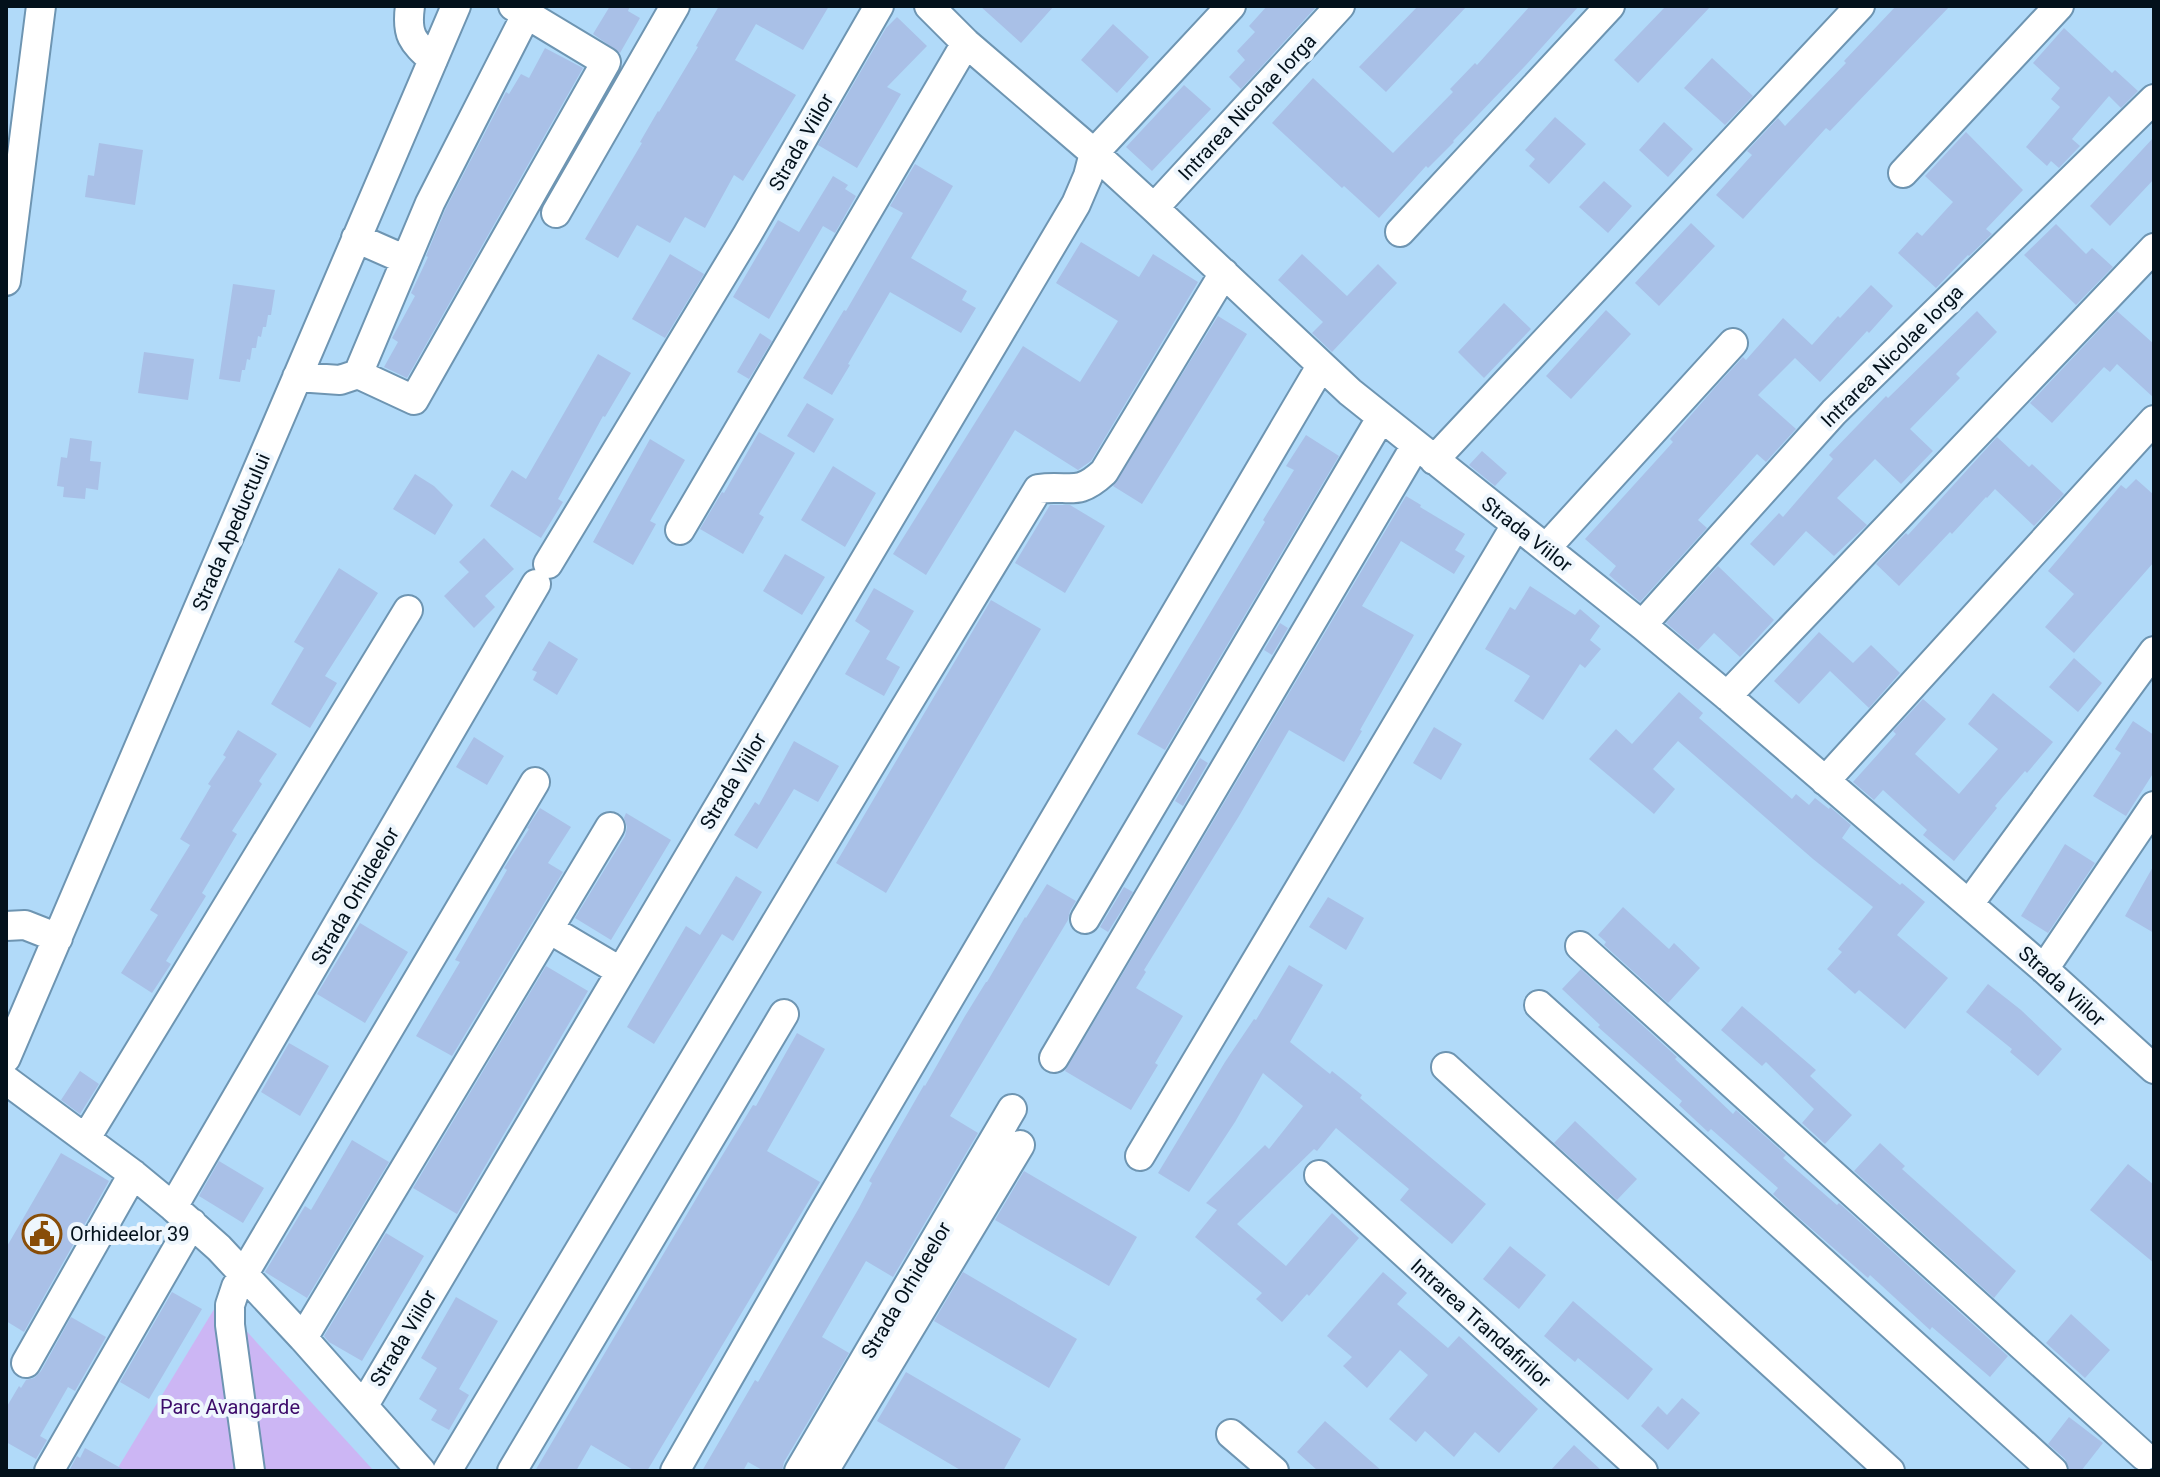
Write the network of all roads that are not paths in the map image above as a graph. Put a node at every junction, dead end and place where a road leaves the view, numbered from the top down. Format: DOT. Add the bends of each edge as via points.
graph roads {
  1 [pos="41,6"];
  2 [pos="410,6"];
  3 [pos="456,6"];
  4 [pos="675,6"];
  5 [pos="879,6"];
  6 [pos="1231,6"];
  7 [pos="1340,6"];
  8 [pos="1610,6"];
  9 [pos="1860,6"];
  10 [pos="2059,6"];
  11 [pos="937,9"];
  12 [pos="519,10"];
  13 [pos="966,43"];
  14 [pos="433,60"];
  15 [pos="2154,99"];
  16 [pos="1094,153"];
  17 [pos="1903,173"];
  18 [pos="1154,208"];
  19 [pos="556,213"];
  20 [pos="1400,232"];
  21 [pos="356,238"];
  22 [pos="2154,248"];
  23 [pos="406,260"];
  24 [pos="1224,273"];
  25 [pos="6,281"];
  26 [pos="1733,343"];
  27 [pos="1321,366"];
  28 [pos="358,374"];
  29 [pos="297,377"];
  30 [pos="1381,418"];
  31 [pos="2154,420"];
  32 [pos="1425,452"];
  33 [pos="1516,525"];
  34 [pos="680,530"];
  35 [pos="1546,548"];
  36 [pos="542,574"];
  37 [pos="408,610"];
  38 [pos="1642,625"];
  39 [pos="2154,651"];
  40 [pos="1727,696"];
  41 [pos="1825,781"];
  42 [pos="535,782"];
  43 [pos="2154,806"];
  44 [pos="610,827"];
  45 [pos="1969,904"];
  46 [pos="1085,919"];
  47 [pos="6,926"];
  48 [pos="549,929"];
  49 [pos="58,938"];
  50 [pos="1580,946"];
  51 [pos="2044,969"];
  52 [pos="620,971"];
  53 [pos="1539,1005"];
  54 [pos="784,1014"];
  55 [pos="7,1051"];
  56 [pos="1054,1058"];
  57 [pos="1446,1067"];
  58 [pos="2154,1069"];
  59 [pos="6,1080"];
  60 [pos="1012,1109"];
  61 [pos="86,1138"];
  62 [pos="1020,1145"];
  63 [pos="1140,1156"];
  64 [pos="133,1174"];
  65 [pos="1319,1175"];
  66 [pos="182,1215"];
  67 [pos="245,1274"];
  68 [pos="303,1338"];
  69 [pos="26,1363"];
  70 [pos="364,1405"];
  71 [pos="1231,1434"];
  72 [pos="2145,1455"];
  73 [pos="49,1471"];
  74 [pos="250,1471"];
  75 [pos="421,1471"];
  76 [pos="447,1471"];
  77 [pos="512,1471"];
  78 [pos="675,1471"];
  79 [pos="799,1471"];
  80 [pos="824,1471"];
  81 [pos="1274,1471"];
  82 [pos="1643,1471"];
  83 [pos="1890,1471"];
  84 [pos="2053,1471"];
  1 -- 25 [label="street"];
  2 -- 14 [label="street" via="413,42"];
  3 -- 14 [label="street, Strada Apeductului"];
  4 -- 19 [label="street"];
  5 -- 36 [label="street, Strada Viilor"];
  6 -- 16 [label="street"];
  7 -- 18 [label="street, Intrarea Nicolae Iorga"];
  8 -- 20 [label="street"];
  9 -- 32 [label="street"];
  10 -- 17 [label="street"];
  11 -- 13 [label="street, Strada Viilor"];
  12 -- 23 [label="street"];
  12 -- 28 [label="street" via="606,62 414,400"];
  13 -- 16 [label="street, Strada Viilor"];
  13 -- 34 [label="street"];
  14 -- 21 [label="street, Strada Apeductului"];
  15 -- 38 [label="street, Intrarea Nicolae Iorga" via="1834,412"];
  16 -- 18 [label="street, Strada Viilor"];
  16 -- 52 [label="street, Strada Viilor" via="1076,204"];
  18 -- 24 [label="street, Strada Viilor"];
  21 -- 23 [label="street"];
  21 -- 29 [label="street, Strada Apeductului"];
  22 -- 40 [label="street"];
  23 -- 28 [label="street"];
  24 -- 27 [label="street, Strada Viilor"];
  24 -- 76 [label="street" via="1104,472 1091,485 1073,490 1038,489"];
  26 -- 35 [label="street"];
  27 -- 30 [label="street, Strada Viilor"];
  27 -- 78 [label="street"];
  28 -- 29 [label="street" via="340,380"];
  29 -- 49 [label="street, Strada Apeductului"];
  30 -- 32 [label="street, Strada Viilor"];
  30 -- 46 [label="street"];
  31 -- 41 [label="street"];
  32 -- 33 [label="street, Strada Viilor"];
  32 -- 56 [label="street"];
  33 -- 35 [label="street, Strada Viilor"];
  33 -- 63 [label="street"];
  35 -- 38 [label="street, Strada Viilor"];
  36 -- 66 [label="street, Strada Orhideelor"];
  37 -- 61 [label="street"];
  38 -- 40 [label="street, Strada Viilor"];
  39 -- 45 [label="street"];
  40 -- 41 [label="street, Strada Viilor"];
  41 -- 45 [label="street, Strada Viilor"];
  42 -- 67 [label="street"];
  43 -- 51 [label="street"];
  44 -- 48 [label="street"];
  45 -- 51 [label="street, Strada Viilor"];
  47 -- 49 [label="street" via="25,925"];
  48 -- 52 [label="street"];
  48 -- 68 [label="street"];
  49 -- 55 [label="street, Strada Apeductului"];
  50 -- 72 [label="street"];
  51 -- 58 [label="street, Strada Viilor"];
  52 -- 70 [label="street, Strada Viilor"];
  53 -- 84 [label="street"];
  54 -- 77 [label="street"];
  57 -- 83 [label="street"];
  59 -- 61 [label="street"];
  60 -- 79 [label="street, Strada Orhideelor"];
  61 -- 64 [label="street"];
  62 -- 80 [label="street"];
  64 -- 66 [label="street"];
  64 -- 69 [label="street"];
  65 -- 82 [label="street, Intrarea Trandafirilor"];
  66 -- 67 [label="street"];
  66 -- 73 [label="street, Strada Orhideelor"];
  67 -- 68 [label="street"];
  67 -- 74 [label="street" via="230,1305 230,1325"];
  68 -- 70 [label="street"];
  70 -- 75 [label="street"];
  71 -- 81 [label="street"];
}
